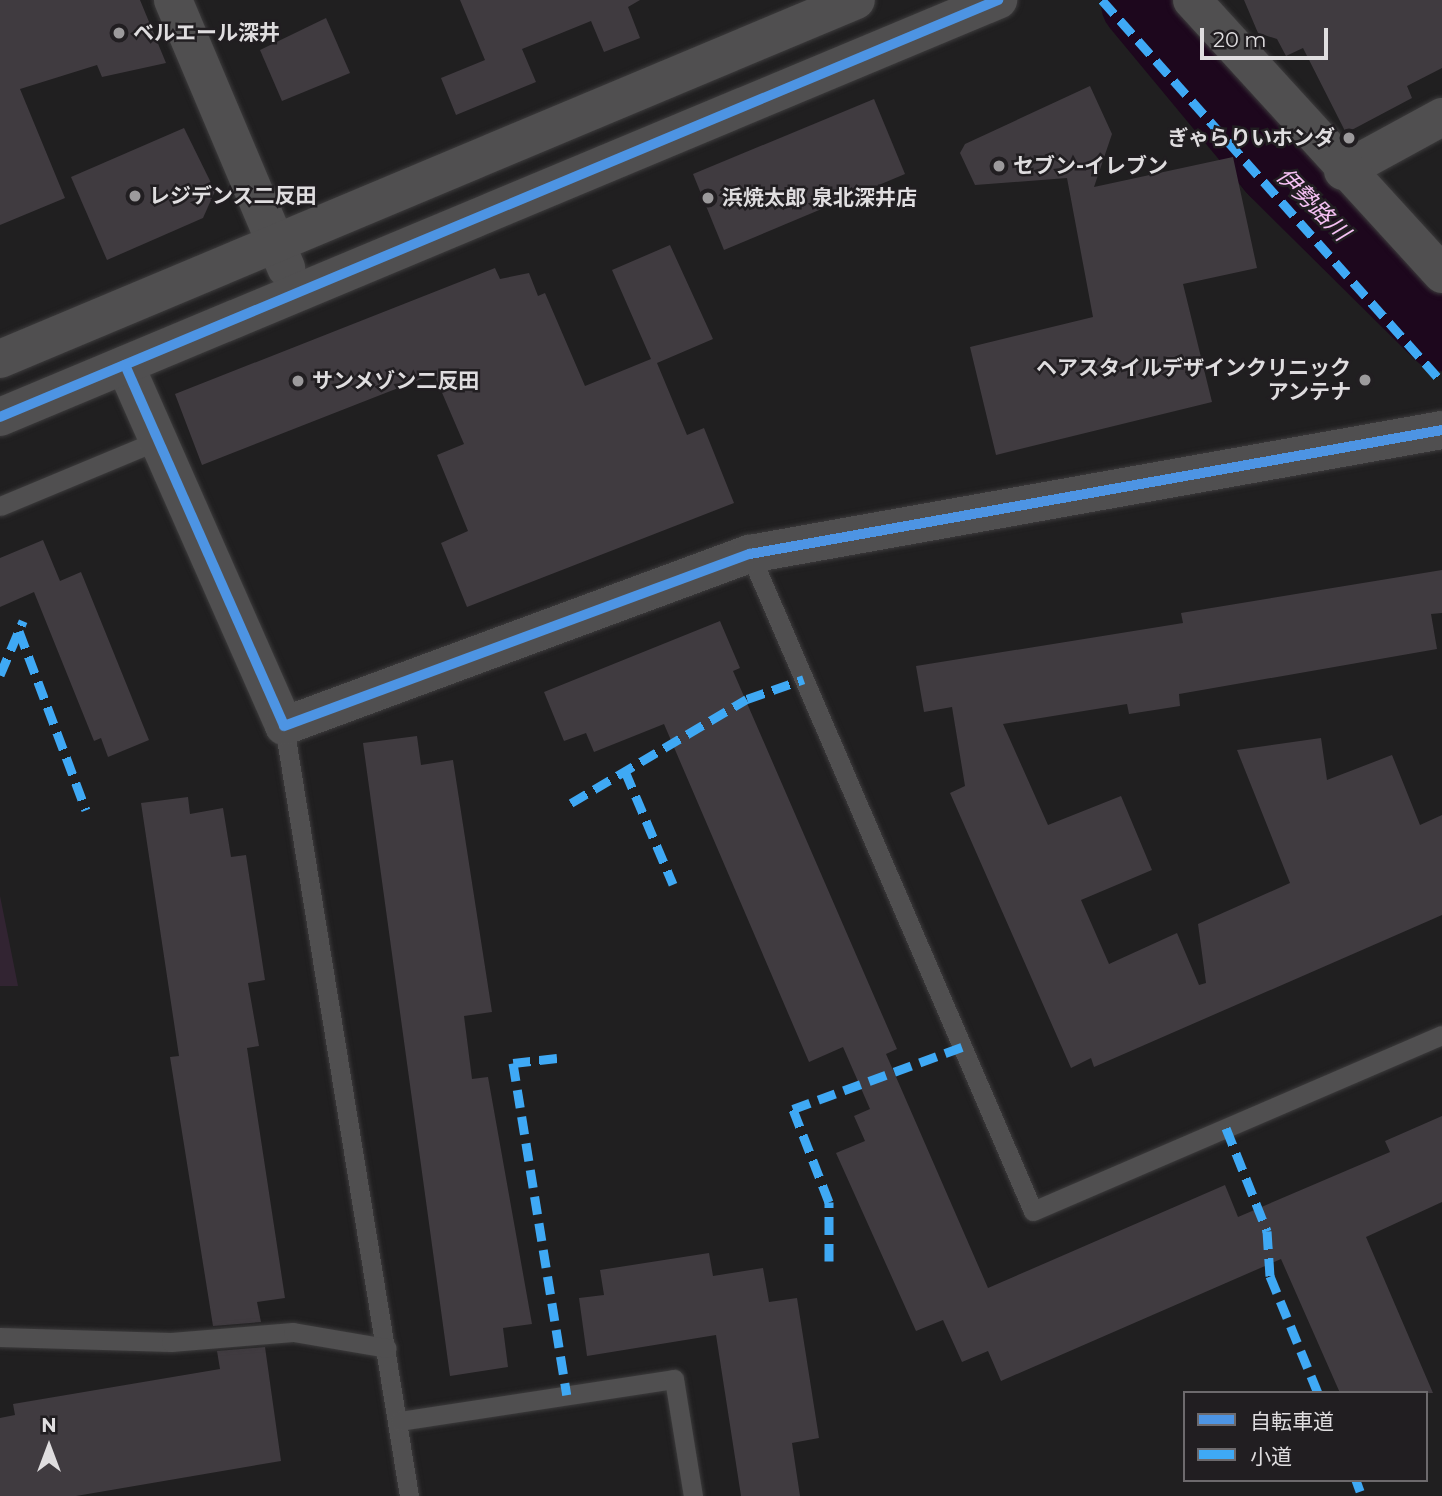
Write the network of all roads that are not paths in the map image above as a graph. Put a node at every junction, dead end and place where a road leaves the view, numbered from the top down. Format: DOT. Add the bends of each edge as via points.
graph roads {
  1 [pos="173,0"];
  2 [pos="856,0"];
  3 [pos="998,0"];
  4 [pos="1192,0"];
  5 [pos="1442,117"];
  6 [pos="1343,171"];
  7 [pos="276,245"];
  8 [pos="1442,274"];
  9 [pos="296,293"];
  10 [pos="0,359"];
  11 [pos="125,365"];
  12 [pos="0,417"];
  13 [pos="1442,430"];
  14 [pos="156,440"];
  15 [pos="0,506"];
  16 [pos="750,554"];
  17 [pos="285,726"];
  18 [pos="1442,1035"];
  19 [pos="0,1337"];
  20 [pos="387,1348"];
  21 [pos="400,1421"];
  22 [pos="409,1496"];
  23 [pos="692,1496"];
  1 -- 7 [label="street"];
  2 -- 7 [label="street"];
  3 -- 9 [label="street"];
  4 -- 6 [label="street"];
  5 -- 6 [label="street"];
  6 -- 8 [label="street"];
  7 -- 9 [label="street"];
  7 -- 10 [label="street"];
  9 -- 11 [label="street"];
  11 -- 12 [label="street"];
  11 -- 14 [label="street"];
  13 -- 16 [label="street"];
  14 -- 15 [label="lane"];
  14 -- 17 [label="street"];
  16 -- 17 [label="street"];
  16 -- 18 [label="lane" via="1033,1211"];
  17 -- 20 [label="lane"];
  19 -- 20 [label="lane" via="171,1342 293,1332"];
  20 -- 21 [label="lane"];
  21 -- 22 [label="lane"];
  21 -- 23 [label="lane" via="674,1379"];
}
